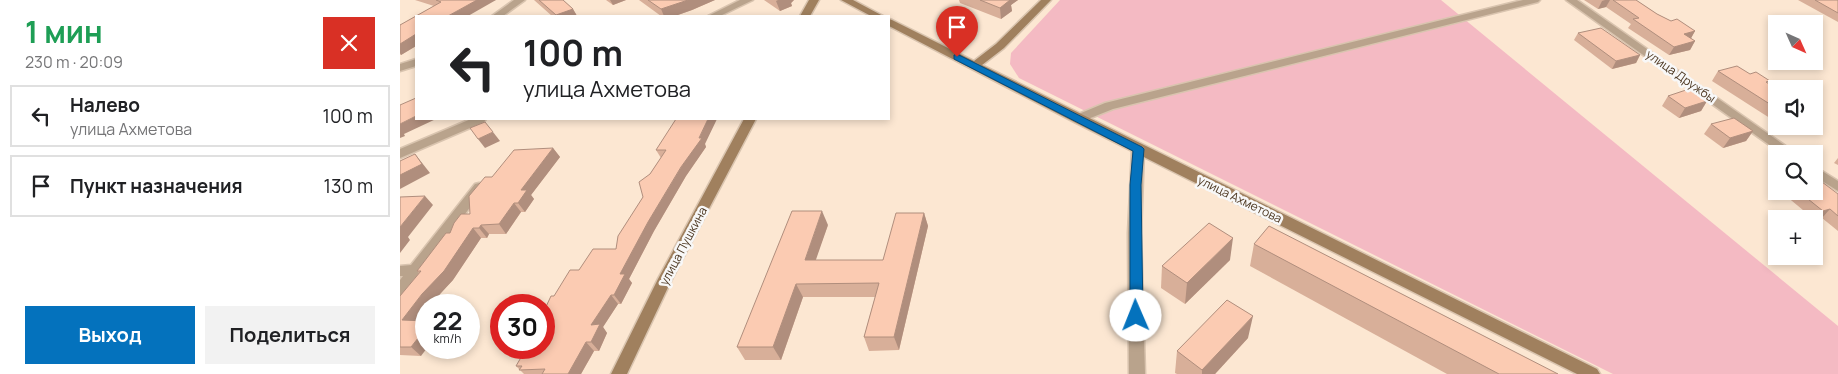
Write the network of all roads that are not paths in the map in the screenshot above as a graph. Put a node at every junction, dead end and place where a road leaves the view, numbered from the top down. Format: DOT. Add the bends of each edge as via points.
graph roads {
  1 [pos="520,0"];
  2 [pos="748,0"];
  3 [pos="814,0"];
  4 [pos="846,0"];
  5 [pos="1046,0"];
  6 [pos="1535,0"];
  7 [pos="1571,0"];
  8 [pos="498,15"];
  9 [pos="716,15"];
  10 [pos="806,15"];
  11 [pos="876,15"];
  12 [pos="890,23"];
  13 [pos="415,62"];
  14 [pos="974,66"];
  15 [pos="400,68"];
  16 [pos="1078,119"];
  17 [pos="478,120"];
  18 [pos="749,120"];
  19 [pos="1778,145"];
  20 [pos="1138,149"];
  21 [pos="400,154"];
  22 [pos="1823,176"];
  23 [pos="482,183"];
  24 [pos="1838,187"];
  25 [pos="416,270"];
  26 [pos="400,271"];
  27 [pos="400,290"];
  28 [pos="619,374"];
  29 [pos="1137,374"];
  30 [pos="1592,374"];
  1 -- 8 [label="street"];
  2 -- 9 [label="street"];
  3 -- 10 [label="main road"];
  4 -- 11 [label="main road"];
  5 -- 14 [label="main road" via="1000,46"];
  6 -- 16 [label="street" via="1109,106"];
  7 -- 19 [label="street, улица Дружбы"];
  12 -- 14 [label="main road, улица Ахметова"];
  13 -- 15 [label="street"];
  14 -- 16 [label="main road, улица Ахметова"];
  16 -- 20 [label="main road, улица Ахметова"];
  17 -- 21 [label="street"];
  18 -- 28 [label="main road, улица Пушкина"];
  20 -- 29 [label="street" via="1135,185"];
  20 -- 30 [label="main road, улица Ахметова"];
  22 -- 24 [label="street"];
  23 -- 25 [label="street"];
  25 -- 26 [label="street"];
  25 -- 27 [label="street"];
}
